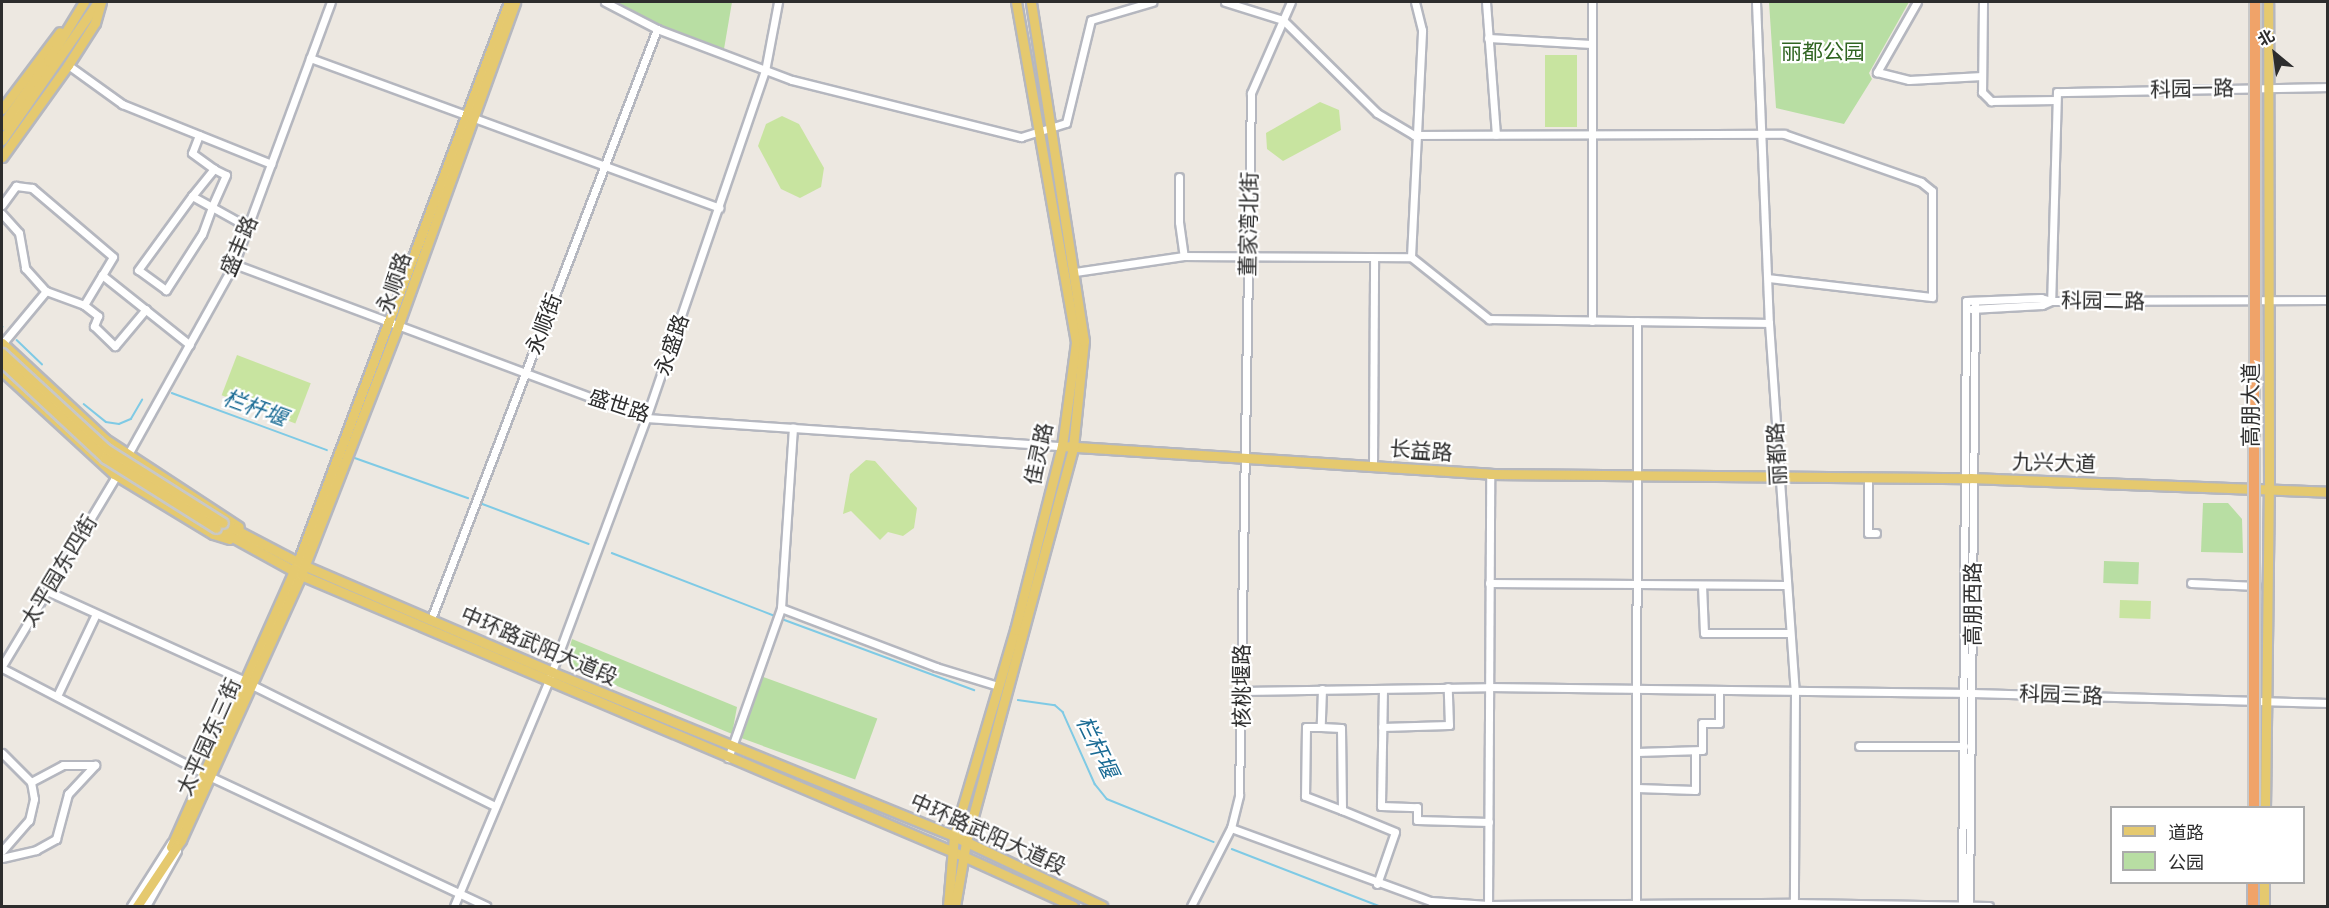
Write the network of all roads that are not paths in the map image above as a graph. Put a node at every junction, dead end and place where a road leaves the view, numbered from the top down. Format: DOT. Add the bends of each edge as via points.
graph roads {
  1 [pos="100,2"];
  2 [pos="331,2"];
  3 [pos="509,2"];
  4 [pos="515,2"];
  5 [pos="605,2"];
  6 [pos="778,2"];
  7 [pos="1016,2"];
  8 [pos="1031,2"];
  9 [pos="1152,2"];
  10 [pos="1225,2"];
  11 [pos="1291,2"];
  12 [pos="1415,2"];
  13 [pos="1486,2"];
  14 [pos="1592,2"];
  15 [pos="1756,2"];
  16 [pos="1917,2"];
  17 [pos="1983,2"];
  18 [pos="2257,2"];
  19 [pos="2268,2"];
  20 [pos="83,3"];
  21 [pos="1283,20"];
  22 [pos="657,29"];
  23 [pos="1488,38"];
  24 [pos="1592,44"];
  25 [pos="310,58"];
  26 [pos="65,62"];
  27 [pos="765,71"];
  28 [pos="1982,76"];
  29 [pos="2328,87"];
  30 [pos="2264,88"];
  31 [pos="2057,92"];
  32 [pos="2056,100"];
  33 [pos="2,109"];
  34 [pos="470,117"];
  35 [pos="2,125"];
  36 [pos="1050,130"];
  37 [pos="1039,134"];
  38 [pos="199,135"];
  39 [pos="1414,135"];
  40 [pos="1496,135"];
  41 [pos="1761,135"];
  42 [pos="1591,136"];
  43 [pos="2,140"];
  44 [pos="2,157"];
  45 [pos="271,164"];
  46 [pos="605,166"];
  47 [pos="214,169"];
  48 [pos="1179,177"];
  49 [pos="192,196"];
  50 [pos="2,204"];
  51 [pos="212,207"];
  52 [pos="719,207"];
  53 [pos="2,214"];
  54 [pos="248,227"];
  55 [pos="1184,256"];
  56 [pos="1248,257"];
  57 [pos="1411,257"];
  58 [pos="1374,259"];
  59 [pos="234,264"];
  60 [pos="1075,272"];
  61 [pos="102,275"];
  62 [pos="1768,278"];
  63 [pos="46,291"];
  64 [pos="2328,300"];
  65 [pos="2051,301"];
  66 [pos="2264,301"];
  67 [pos="1975,304"];
  68 [pos="84,305"];
  69 [pos="146,309"];
  70 [pos="1592,321"];
  71 [pos="1637,321"];
  72 [pos="1770,323"];
  73 [pos="394,324"];
  74 [pos="2,344"];
  75 [pos="190,345"];
  76 [pos="2,353"];
  77 [pos="2,362"];
  78 [pos="525,373"];
  79 [pos="3,375"];
  80 [pos="646,418"];
  81 [pos="793,428"];
  82 [pos="1062,446"];
  83 [pos="1073,447"];
  84 [pos="128,456"];
  85 [pos="1244,456"];
  86 [pos="2254,464"];
  87 [pos="1373,466"];
  88 [pos="1490,474"];
  89 [pos="1639,474"];
  90 [pos="116,475"];
  91 [pos="1778,477"];
  92 [pos="1868,477"];
  93 [pos="1969,478"];
  94 [pos="2264,488"];
  95 [pos="2328,492"];
  96 [pos="220,525"];
  97 [pos="1876,533"];
  98 [pos="252,543"];
  99 [pos="300,569"];
  100 [pos="1489,582"];
  101 [pos="2191,583"];
  102 [pos="1637,584"];
  103 [pos="1702,585"];
  104 [pos="1786,585"];
  105 [pos="2258,586"];
  106 [pos="47,591"];
  107 [pos="781,608"];
  108 [pos="96,614"];
  109 [pos="431,619"];
  110 [pos="1790,633"];
  111 [pos="2,667"];
  112 [pos="552,672"];
  113 [pos="548,682"];
  114 [pos="249,683"];
  115 [pos="998,686"];
  116 [pos="1448,687"];
  117 [pos="1488,687"];
  118 [pos="1322,689"];
  119 [pos="1383,689"];
  120 [pos="1637,690"];
  121 [pos="1242,691"];
  122 [pos="1719,691"];
  123 [pos="1795,692"];
  124 [pos="1969,692"];
  125 [pos="57,696"];
  126 [pos="2262,702"];
  127 [pos="2328,703"];
  128 [pos="1321,727"];
  129 [pos="1382,727"];
  130 [pos="731,745"];
  131 [pos="1859,746"];
  132 [pos="1964,746"];
  133 [pos="1695,750"];
  134 [pos="1637,752"];
  135 [pos="2,753"];
  136 [pos="728,758"];
  137 [pos="207,775"];
  138 [pos="31,782"];
  139 [pos="1637,788"];
  140 [pos="495,806"];
  141 [pos="2255,806"];
  142 [pos="2255,806"];
  143 [pos="2265,806"];
  144 [pos="1342,810"];
  145 [pos="1489,822"];
  146 [pos="1231,828"];
  147 [pos="954,836"];
  148 [pos="178,838"];
  149 [pos="966,842"];
  150 [pos="2,851"];
  151 [pos="951,852"];
  152 [pos="963,856"];
  153 [pos="2,858"];
  154 [pos="1377,884"];
  155 [pos="2255,884"];
  156 [pos="2264,884"];
  157 [pos="459,894"];
  158 [pos="1794,904"];
  159 [pos="1636,905"];
  160 [pos="131,906"];
  161 [pos="137,906"];
  162 [pos="146,906"];
  163 [pos="454,906"];
  164 [pos="486,906"];
  165 [pos="948,906"];
  166 [pos="955,906"];
  167 [pos="1073,906"];
  168 [pos="1102,906"];
  169 [pos="1191,906"];
  170 [pos="1488,906"];
  171 [pos="1966,906"];
  172 [pos="1989,906"];
  173 [pos="2254,906"];
  174 [pos="2264,906"];
  1 -- 26 [label="main road"];
  2 -- 25 [label="street, 盛丰路"];
  3 -- 34 [label="main road"];
  4 -- 34 [label="main road, 永顺路"];
  5 -- 22 [label="street"];
  6 -- 27 [label="street, 永盛路"];
  7 -- 37 [label="main road, 佳灵路"];
  8 -- 36 [label="main road, 佳灵路"];
  9 -- 36 [label="street" via="1091,20 1066,123"];
  10 -- 21 [label="street"];
  11 -- 21 [label="street, 董家湾北街"];
  12 -- 39 [label="street" via="1422,30 1419,127"];
  13 -- 23 [label="street"];
  14 -- 24 [label="street"];
  15 -- 41 [label="street, 丽都路"];
  16 -- 28 [label="street" via="1877,72 1909,80"];
  17 -- 28 [label="street"];
  18 -- 30 [label="main road, 高朋大道"];
  18 -- 86 [label="highway, bridge"];
  19 -- 30 [label="main road, 高朋大道"];
  20 -- 33 [label="main road"];
  20 -- 35 [label="main road"];
  21 -- 39 [label="street" via="1377,113"];
  21 -- 56 [label="street, 董家湾北街" via="1251,93"];
  22 -- 27 [label="street"];
  22 -- 46 [label="street, 永顺街"];
  23 -- 24 [label="street"];
  23 -- 40 [label="street"];
  24 -- 42 [label="street"];
  25 -- 34 [label="street"];
  25 -- 45 [label="street, 盛丰路"];
  26 -- 38 [label="street" via="122,104"];
  26 -- 43 [label="main road"];
  26 -- 44 [label="main road"];
  27 -- 37 [label="street" via="1021,137"];
  27 -- 52 [label="street, 永盛路"];
  28 -- 32 [label="street" via="1982,92 1991,101"];
  29 -- 30 [label="street, 科园一路"];
  30 -- 31 [label="street, 科园一路"];
  30 -- 66 [label="main road, 高朋大道"];
  31 -- 32 [label="street, 科园二路"];
  32 -- 65 [label="street, 科园二路"];
  34 -- 46 [label="street"];
  34 -- 73 [label="main road, 永顺路"];
  36 -- 37 [label="street"];
  36 -- 60 [label="main road, 佳灵路"];
  37 -- 82 [label="main road, 佳灵路" via="1076,342"];
  38 -- 45 [label="street"];
  38 -- 47 [label="street" via="192,153"];
  39 -- 40 [label="street"];
  39 -- 57 [label="street"];
  40 -- 42 [label="street"];
  41 -- 42 [label="street"];
  41 -- 62 [label="street, 丽都路"];
  41 -- 62 [label="street" via="1784,134 1921,182 1932,191 1932,297"];
  42 -- 70 [label="street"];
  45 -- 54 [label="street, 盛丰路"];
  46 -- 52 [label="street"];
  46 -- 78 [label="street, 永顺街"];
  47 -- 49 [label="street"];
  47 -- 51 [label="street" via="226,175"];
  48 -- 55 [label="street"];
  49 -- 51 [label="street"];
  49 -- 51 [label="street" via="138,270 166,290 202,234"];
  50 -- 61 [label="street" via="16,186 32,188 113,257"];
  51 -- 54 [label="street"];
  52 -- 80 [label="street, 永盛路"];
  53 -- 63 [label="street" via="19,233 25,268"];
  54 -- 59 [label="street, 盛丰路"];
  55 -- 56 [label="street"];
  55 -- 60 [label="street"];
  56 -- 58 [label="street"];
  56 -- 85 [label="street, 董家湾北街"];
  57 -- 58 [label="street"];
  57 -- 70 [label="street" via="1490,319"];
  58 -- 87 [label="street"];
  59 -- 73 [label="street, 盛世路"];
  59 -- 75 [label="street, 盛丰路"];
  60 -- 83 [label="main road, 佳灵路" via="1084,341"];
  61 -- 68 [label="street"];
  61 -- 69 [label="street"];
  62 -- 72 [label="street, 丽都路"];
  63 -- 68 [label="street"];
  63 -- 74 [label="street"];
  64 -- 66 [label="street, 科园二路"];
  65 -- 66 [label="street, 科园二路"];
  65 -- 67 [label="street" via="2042,305"];
  66 -- 94 [label="main road, 高朋大道"];
  67 -- 93 [label="street, 高朋西路"];
  67 -- 93 [label="street, 高朋西路" via="1966,305"];
  68 -- 69 [label="street" via="98,316 94,326 115,346"];
  69 -- 75 [label="street"];
  70 -- 71 [label="street"];
  71 -- 72 [label="street"];
  71 -- 89 [label="street"];
  72 -- 91 [label="street, 丽都路"];
  73 -- 78 [label="street, 盛世路"];
  73 -- 99 [label="main road, 永顺路"];
  74 -- 84 [label="main road"];
  75 -- 84 [label="street, 盛丰路"];
  76 -- 96 [label="main road, 中环路武阳大道段, bridge" via="106,449"];
  77 -- 96 [label="main road, 中环路武阳大道段, bridge" via="105,458"];
  78 -- 80 [label="street, 盛世路"];
  78 -- 109 [label="street, 永顺街"];
  79 -- 90 [label="main road"];
  80 -- 81 [label="street, 盛世路"];
  80 -- 112 [label="street, 永盛路"];
  81 -- 82 [label="street, 盛世路"];
  81 -- 107 [label="street"];
  82 -- 83 [label="main road, 长益路"];
  82 -- 115 [label="main road, 佳灵路"];
  83 -- 85 [label="main road, 长益路"];
  83 -- 149 [label="main road, 佳灵路"];
  84 -- 90 [label="street, 盛丰路"];
  84 -- 98 [label="main road" via="226,516"];
  85 -- 87 [label="main road, 长益路"];
  85 -- 121 [label="street, 核桃堰路"];
  86 -- 126 [label="highway, bridge" via="2250,496 2251,630"];
  86 -- 141 [label="highway, bridge"];
  87 -- 88 [label="main road, 长益路"];
  88 -- 89 [label="main road, 长益路"];
  88 -- 100 [label="street"];
  89 -- 91 [label="main road, 长益路"];
  89 -- 102 [label="street"];
  90 -- 98 [label="main road" via="213,534"];
  90 -- 106 [label="street, 太平园东四街"];
  91 -- 92 [label="main road, 九兴大道"];
  91 -- 104 [label="street, 丽都路"];
  92 -- 93 [label="main road, 九兴大道"];
  92 -- 97 [label="street" via="1869,533"];
  93 -- 94 [label="main road, 九兴大道"];
  93 -- 124 [label="street, 高朋西路"];
  94 -- 95 [label="main road, 九兴大道"];
  94 -- 105 [label="main road, 高朋大道"];
  94 -- 126 [label="main road, 高朋大道"];
  96 -- 98 [label="main road, 中环路武阳大道段"];
  98 -- 99 [label="main road, 中环路武阳大道段"];
  99 -- 109 [label="main road, 中环路武阳大道段"];
  99 -- 113 [label="main road, 中环路武阳大道段"];
  99 -- 114 [label="main road, 太平园东三街"];
  100 -- 102 [label="street"];
  100 -- 117 [label="street"];
  101 -- 105 [label="street"];
  102 -- 103 [label="street"];
  102 -- 120 [label="street"];
  103 -- 104 [label="street"];
  103 -- 110 [label="street" via="1704,633"];
  104 -- 110 [label="street, 丽都路"];
  105 -- 126 [label="main road, 高朋大道"];
  106 -- 108 [label="street"];
  106 -- 111 [label="street, 太平园东四街"];
  107 -- 115 [label="street" via="936,667"];
  107 -- 130 [label="street"];
  108 -- 114 [label="street"];
  108 -- 125 [label="street"];
  109 -- 112 [label="main road, 中环路武阳大道段"];
  110 -- 123 [label="street, 丽都路"];
  111 -- 125 [label="street"];
  112 -- 113 [label="street, 永盛路"];
  112 -- 130 [label="main road, 中环路武阳大道段"];
  113 -- 136 [label="main road, 中环路武阳大道段"];
  113 -- 140 [label="street, 永盛路"];
  114 -- 137 [label="main road, 太平园东三街"];
  114 -- 140 [label="street"];
  115 -- 147 [label="main road, 佳灵路"];
  116 -- 117 [label="street, 科园三路"];
  116 -- 119 [label="street, 科园三路"];
  116 -- 129 [label="street" via="1449,725"];
  117 -- 120 [label="street, 科园三路"];
  117 -- 145 [label="street"];
  118 -- 119 [label="street, 科园三路"];
  118 -- 121 [label="street, 科园三路"];
  118 -- 128 [label="street"];
  119 -- 129 [label="street"];
  120 -- 122 [label="street, 科园三路"];
  120 -- 134 [label="street"];
  121 -- 146 [label="street, 核桃堰路" via="1242,763"];
  122 -- 123 [label="street, 科园三路"];
  122 -- 133 [label="street" via="1719,723 1702,723 1702,750"];
  123 -- 124 [label="street, 科园三路"];
  123 -- 158 [label="street, 丽都路"];
  124 -- 126 [label="street, 科园三路"];
  124 -- 132 [label="street, 高朋西路"];
  124 -- 171 [label="street, 高朋西路"];
  125 -- 137 [label="street"];
  126 -- 127 [label="street, 科园三路"];
  126 -- 142 [label="main road, 高朋大道"];
  126 -- 143 [label="main road, 高朋大道"];
  128 -- 144 [label="street" via="1341,728"];
  128 -- 144 [label="street" via="1306,727 1305,796"];
  129 -- 145 [label="street" via="1381,806 1417,807 1417,820"];
  130 -- 136 [label="street"];
  130 -- 147 [label="main road, 中环路武阳大道段"];
  131 -- 132 [label="street"];
  132 -- 171 [label="street, 高朋西路"];
  133 -- 134 [label="street"];
  133 -- 139 [label="street" via="1695,790"];
  134 -- 139 [label="street"];
  135 -- 138 [label="street"];
  136 -- 151 [label="main road, 中环路武阳大道段"];
  137 -- 148 [label="main road, 太平园东三街"];
  137 -- 157 [label="street"];
  138 -- 150 [label="street" via="34,800 29,820"];
  138 -- 153 [label="street" via="63,765 95,765 68,794 56,839 36,850"];
  139 -- 159 [label="street"];
  140 -- 157 [label="street, 永盛路"];
  144 -- 154 [label="street" via="1395,832"];
  145 -- 170 [label="street"];
  146 -- 154 [label="street"];
  146 -- 169 [label="street, 核桃堰路"];
  147 -- 149 [label="main road, 中环路武阳大道段"];
  147 -- 151 [label="main road, 佳灵路"];
  148 -- 160 [label="street"];
  148 -- 161 [label="main road, 太平园东三街"];
  148 -- 162 [label="street" via="166,875"];
  149 -- 152 [label="main road, 佳灵路"];
  149 -- 168 [label="main road, 中环路武阳大道段"];
  151 -- 152 [label="main road, 中环路武阳大道段"];
  151 -- 165 [label="main road, 佳灵路"];
  152 -- 166 [label="main road, 佳灵路"];
  152 -- 167 [label="main road, 中环路武阳大道段"];
  154 -- 170 [label="street" via="1431,901"];
  155 -- 173 [label="highway"];
  156 -- 174 [label="main road"];
  157 -- 163 [label="street, 永盛路"];
  157 -- 164 [label="street"];
  158 -- 159 [label="street"];
  158 -- 171 [label="street"];
  159 -- 170 [label="street"];
  171 -- 172 [label="street"];
}
